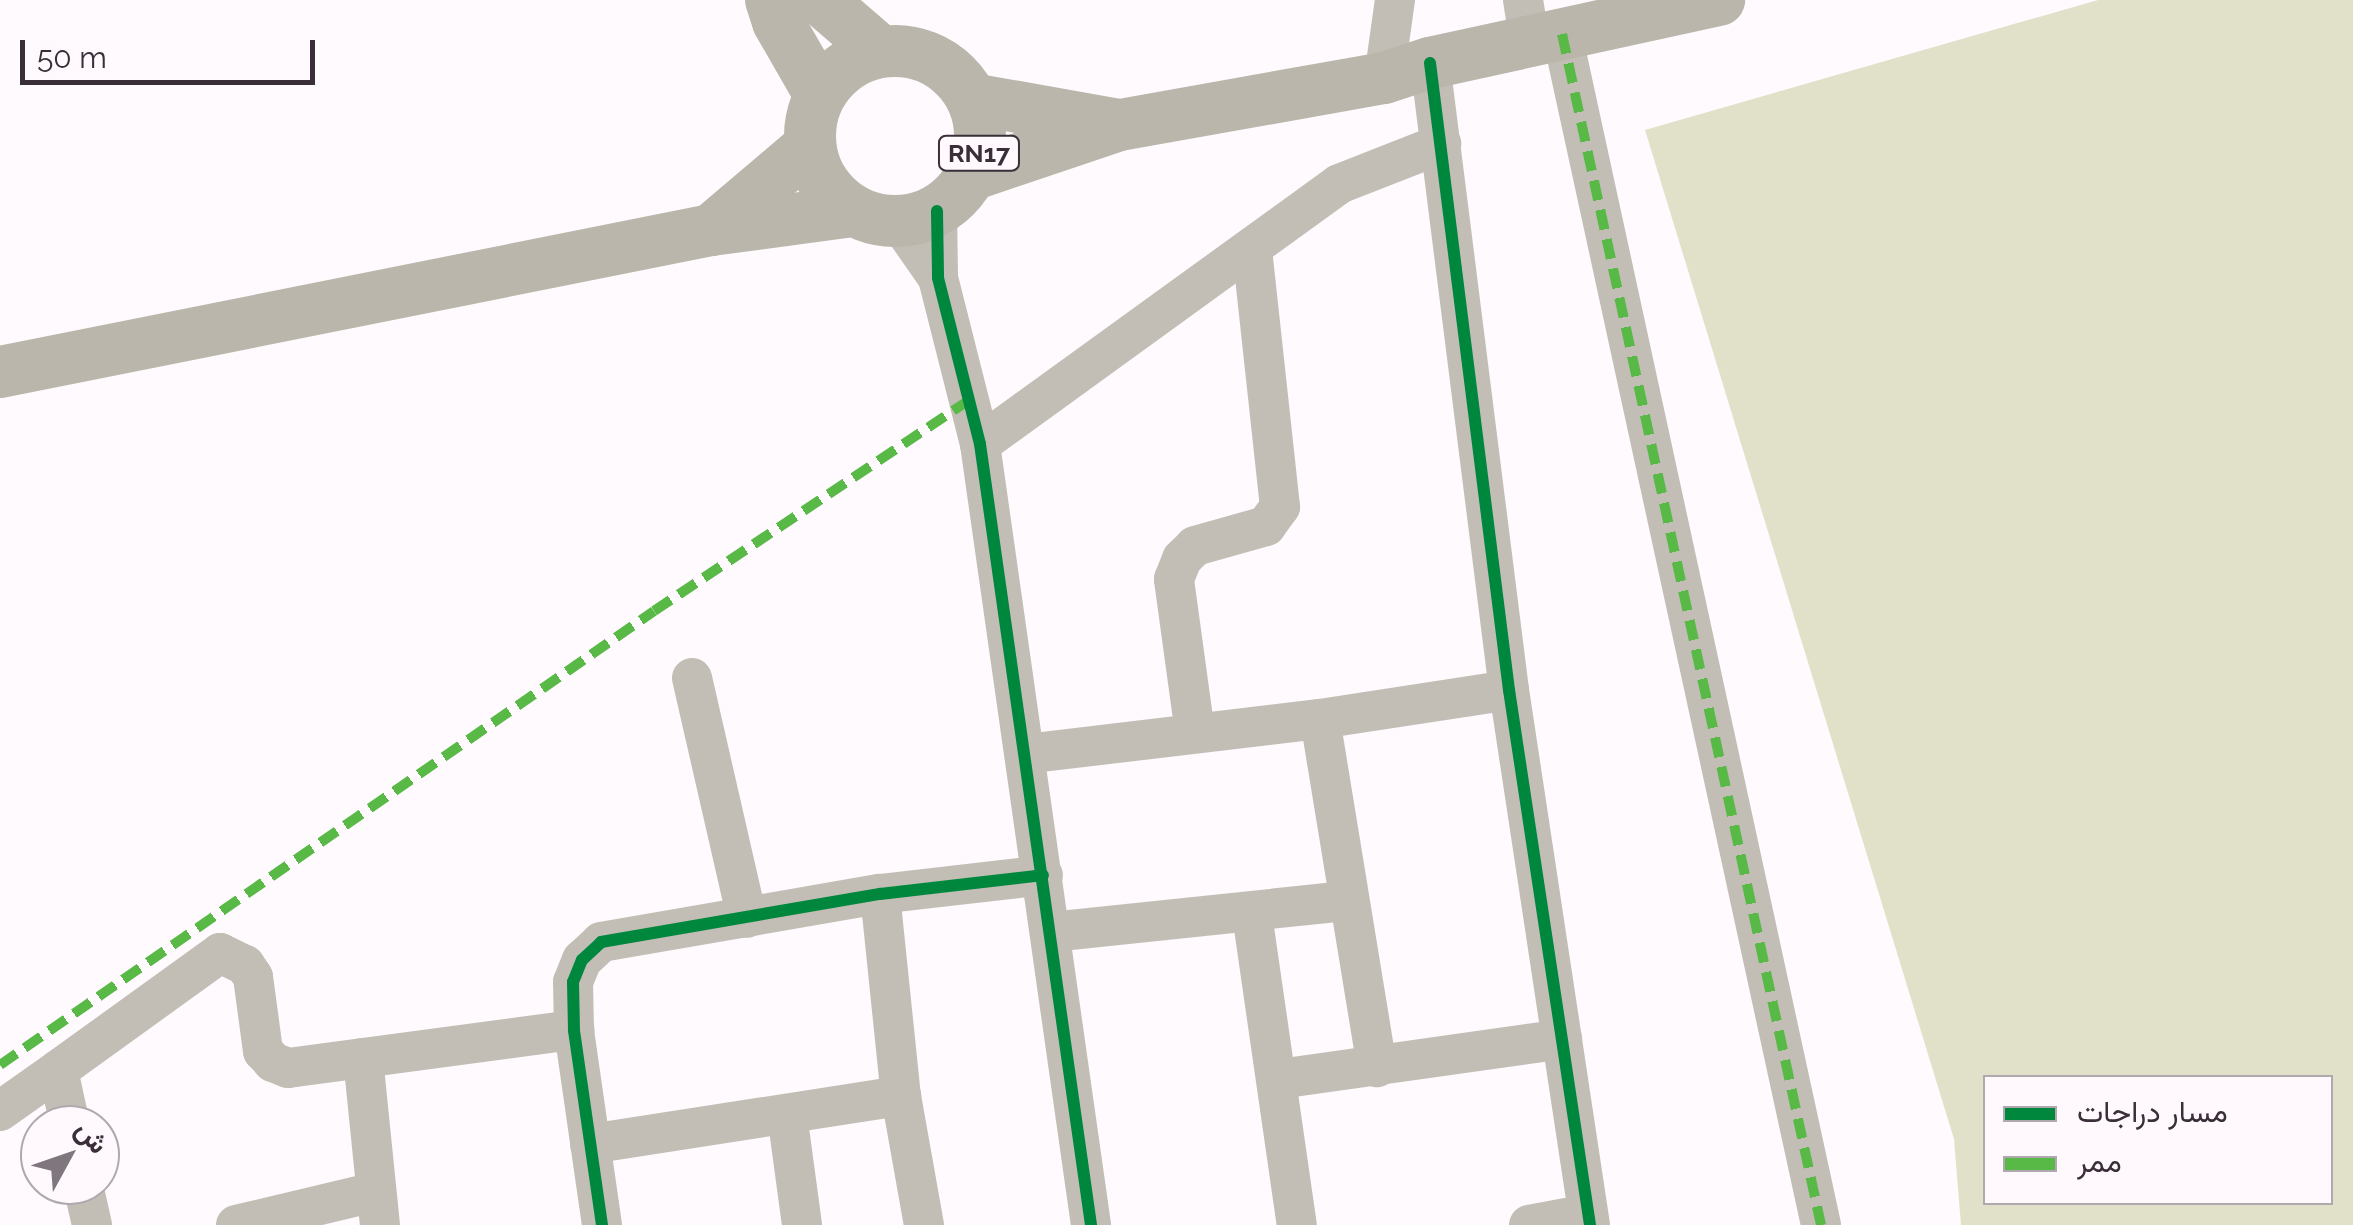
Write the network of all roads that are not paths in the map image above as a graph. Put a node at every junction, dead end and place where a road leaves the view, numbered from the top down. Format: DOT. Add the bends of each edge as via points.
graph roads {
  1 [pos="771,0"];
  2 [pos="821,0"];
  3 [pos="1395,0"];
  4 [pos="1719,0"];
  5 [pos="1538,26"];
  6 [pos="880,52"];
  7 [pos="1407,71"];
  8 [pos="820,95"];
  9 [pos="972,99"];
  10 [pos="1120,125"];
  11 [pos="1441,144"];
  12 [pos="810,146"];
  13 [pos="915,205"];
  14 [pos="711,230"];
  15 [pos="1252,248"];
  16 [pos="0,372"];
  17 [pos="980,444"];
  18 [pos="692,678"];
  19 [pos="1509,690"];
  20 [pos="1320,719"];
  21 [pos="1195,733"];
  22 [pos="1026,754"];
  23 [pos="1043,876"];
  24 [pos="880,894"];
  25 [pos="1348,901"];
  26 [pos="1252,914"];
  27 [pos="746,918"];
  28 [pos="1051,932"];
  29 [pos="574,1030"];
  30 [pos="1562,1040"];
  31 [pos="363,1058"];
  32 [pos="1377,1067"];
  33 [pos="58,1070"];
  34 [pos="1279,1079"];
  35 [pos="901,1096"];
  36 [pos="66,1105"];
  37 [pos="0,1111"];
  38 [pos="787,1114"];
  39 [pos="590,1144"];
  40 [pos="378,1209"];
  41 [pos="1589,1219"];
  42 [pos="236,1225"];
  43 [pos="602,1225"];
  44 [pos="802,1225"];
  45 [pos="924,1225"];
  46 [pos="1091,1225"];
  47 [pos="1297,1225"];
  48 [pos="1529,1225"];
  49 [pos="1821,1225"];
  1 -- 8 [label="main road"];
  2 -- 6 [label="main road"];
  3 -- 7 [label="street"];
  4 -- 5 [label="main road, RN17"];
  5 -- 7 [label="main road, RN17"];
  5 -- 49 [label="street"];
  6 -- 8 [label="main road" via="835,75"];
  6 -- 9 [label="main road, RN17" via="908,51 934,60 957,76"];
  7 -- 10 [label="main road, RN17"];
  7 -- 11 [label="street"];
  8 -- 12 [label="main road" via="810,120"];
  9 -- 10 [label="main road, RN17"];
  9 -- 13 [label="main road, RN17" via="980,150"];
  10 -- 13 [label="main road, RN17"];
  11 -- 15 [label="street" via="1339,184"];
  11 -- 19 [label="street"];
  12 -- 13 [label="main road" via="832,194"];
  12 -- 14 [label="main road, RN17"];
  13 -- 14 [label="main road, RN17"];
  13 -- 17 [label="street"];
  14 -- 16 [label="main road, RN17"];
  15 -- 17 [label="street"];
  15 -- 21 [label="street" via="1280,507 1266,526 1195,546 1174,579"];
  17 -- 22 [label="street"];
  18 -- 27 [label="street"];
  19 -- 20 [label="street"];
  19 -- 30 [label="street"];
  20 -- 21 [label="street"];
  20 -- 25 [label="street"];
  21 -- 22 [label="street"];
  22 -- 23 [label="street"];
  23 -- 24 [label="street"];
  23 -- 28 [label="street"];
  24 -- 27 [label="street"];
  24 -- 35 [label="street"];
  25 -- 26 [label="street"];
  25 -- 32 [label="street"];
  26 -- 28 [label="street"];
  26 -- 34 [label="street"];
  27 -- 29 [label="street" via="601,942 582,960 573,982"];
  28 -- 46 [label="street"];
  29 -- 31 [label="street"];
  29 -- 39 [label="street"];
  30 -- 32 [label="street"];
  30 -- 41 [label="street"];
  31 -- 33 [label="street" via="288,1068 273,1062 263,1050 253,978 245,964 220,953"];
  31 -- 40 [label="street"];
  32 -- 34 [label="street"];
  33 -- 36 [label="street"];
  33 -- 37 [label="street"];
  34 -- 47 [label="street"];
  35 -- 38 [label="street"];
  35 -- 45 [label="street"];
  38 -- 39 [label="street"];
  38 -- 44 [label="street"];
  39 -- 43 [label="street"];
  40 -- 42 [label="street"];
  41 -- 48 [label="street"];
}
